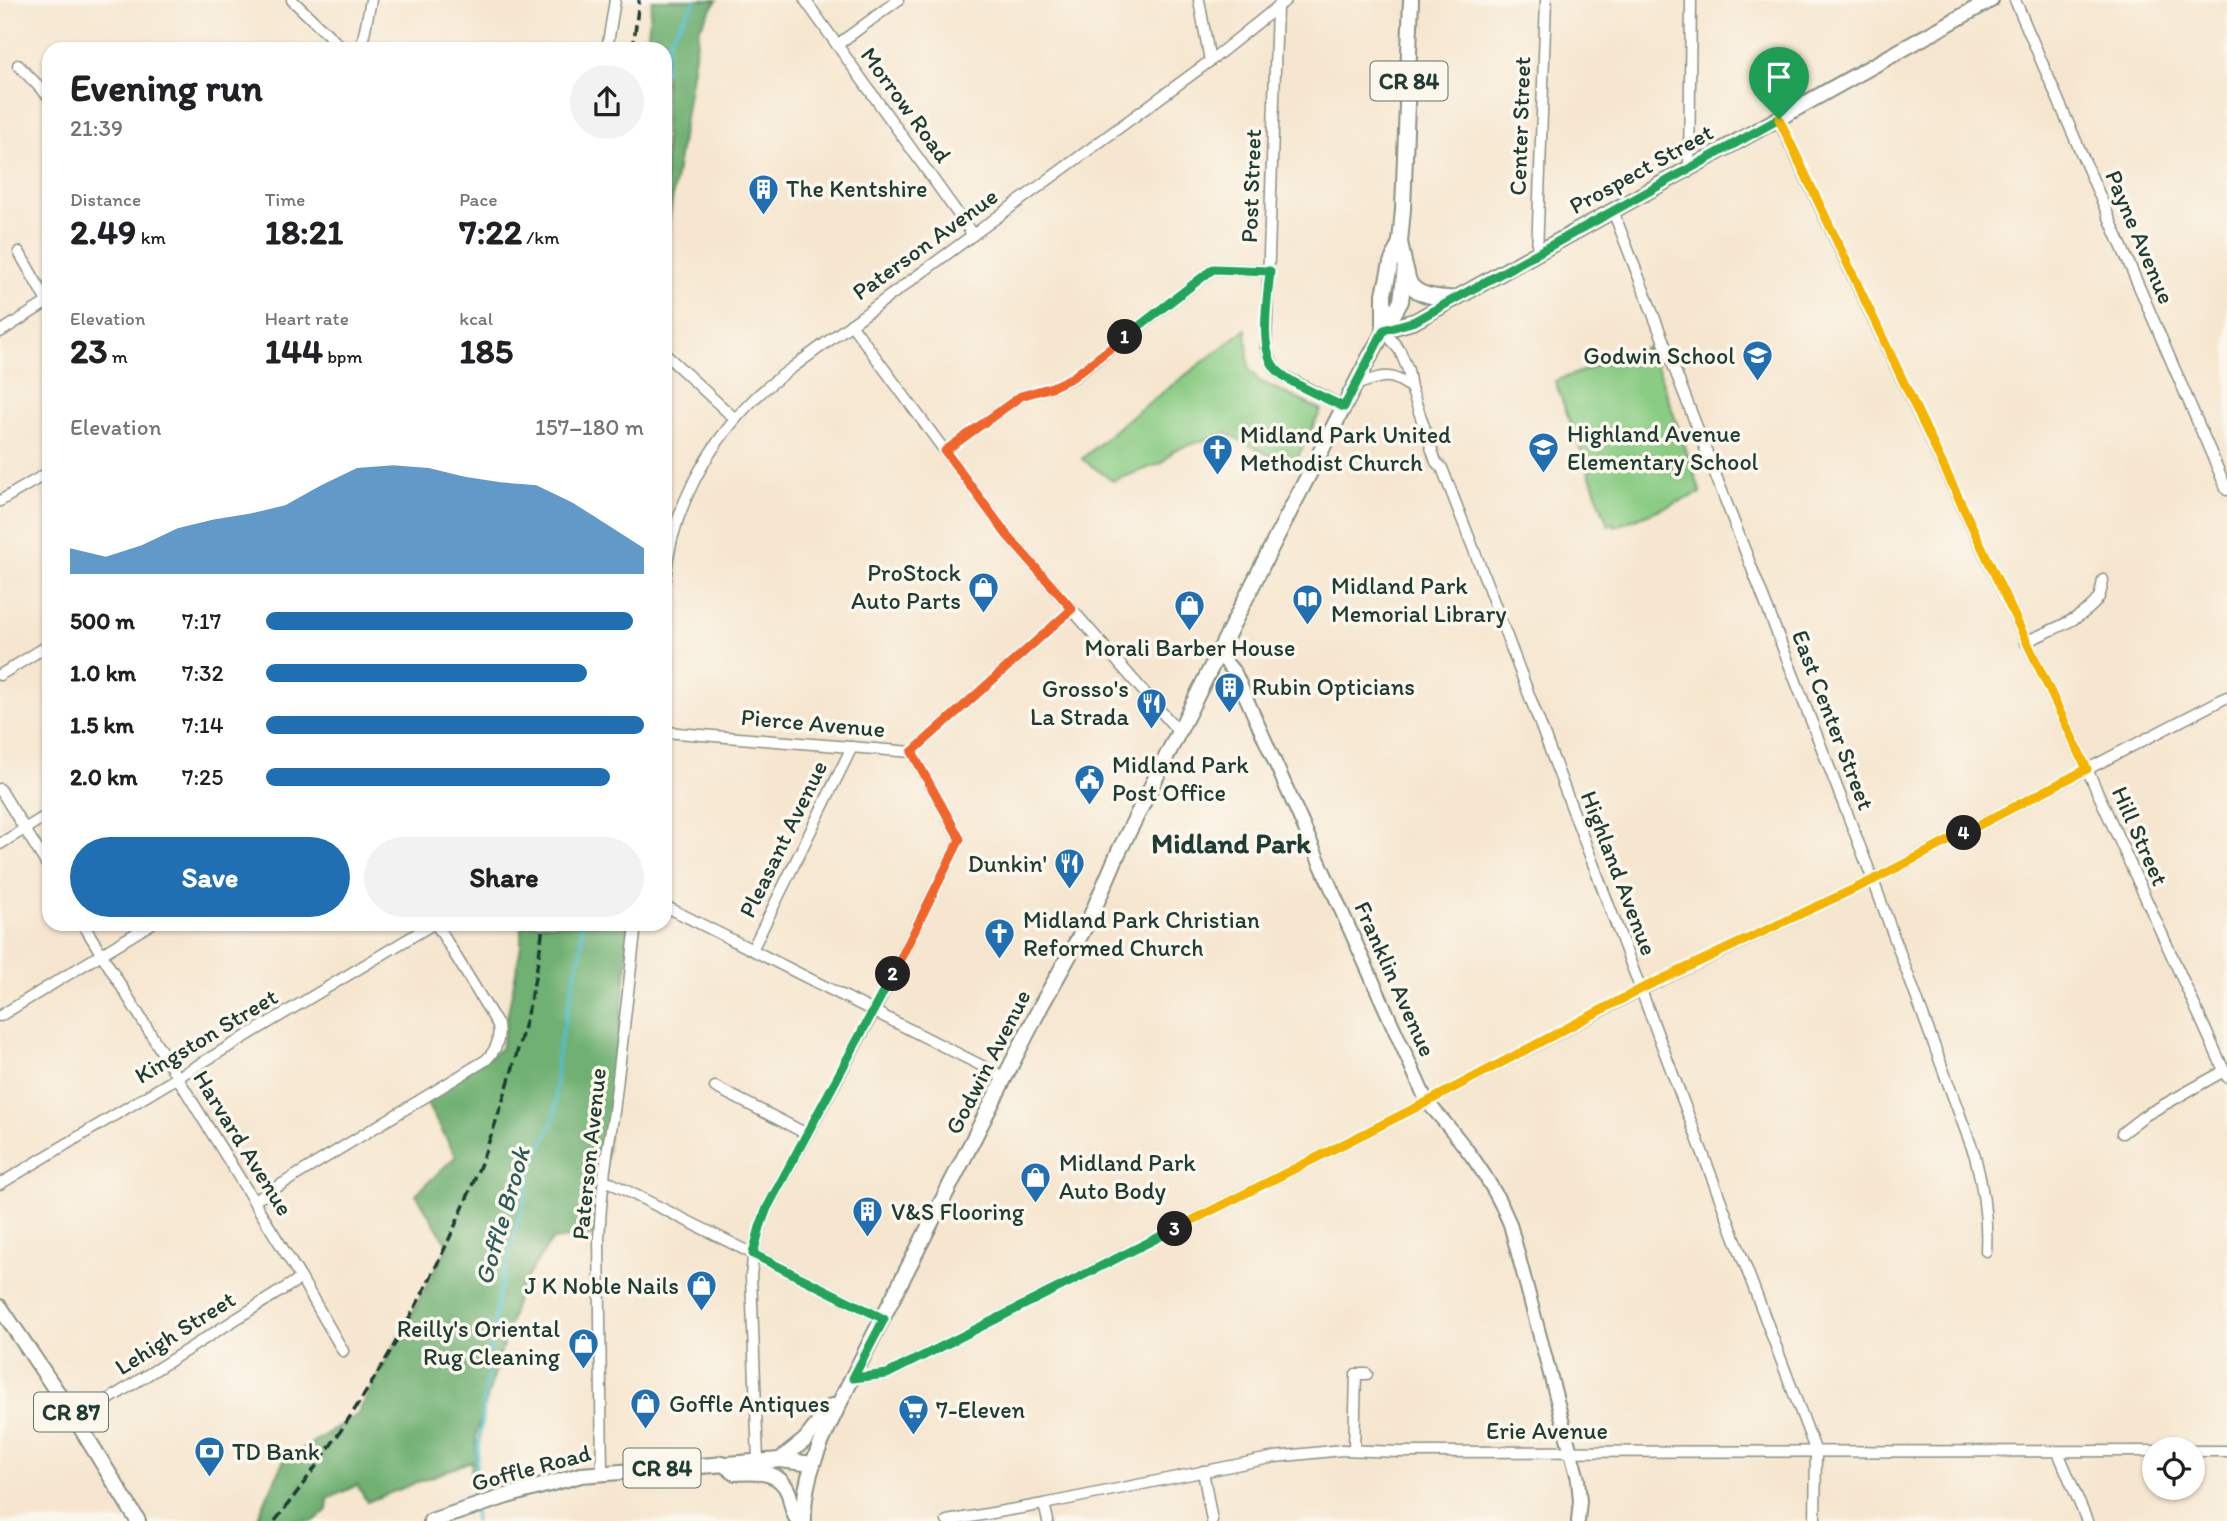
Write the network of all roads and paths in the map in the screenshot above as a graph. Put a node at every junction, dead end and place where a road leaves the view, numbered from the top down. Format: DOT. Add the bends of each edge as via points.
graph roads {
  1 [pos="292,0"];
  2 [pos="372,0"];
  3 [pos="615,0"];
  4 [pos="805,0"];
  5 [pos="898,0"];
  6 [pos="1199,0"];
  7 [pos="1286,0"];
  8 [pos="1411,0"];
  9 [pos="1546,0"];
  10 [pos="1692,0"];
  11 [pos="1991,0"];
  12 [pos="2015,0"];
  13 [pos="1277,7"];
  14 [pos="336,42"];
  15 [pos="363,42"];
  16 [pos="608,42"];
  17 [pos="837,45"];
  18 [pos="1210,61"];
  19 [pos="18,65"];
  20 [pos="42,90"];
  21 [pos="1779,119"];
  22 [pos="1689,168"];
  23 [pos="1613,211"];
  24 [pos="973,235"];
  25 [pos="1400,242"];
  26 [pos="19,252"];
  27 [pos="1537,254"];
  28 [pos="1405,267"];
  29 [pos="1270,271"];
  30 [pos="42,292"];
  31 [pos="1455,299"];
  32 [pos="42,307"];
  33 [pos="851,324"];
  34 [pos="1384,330"];
  35 [pos="0,332"];
  36 [pos="672,360"];
  37 [pos="1355,385"];
  38 [pos="1411,388"];
  39 [pos="1344,407"];
  40 [pos="735,419"];
  41 [pos="945,451"];
  42 [pos="42,476"];
  43 [pos="2227,490"];
  44 [pos="0,501"];
  45 [pos="672,540"];
  46 [pos="2103,580"];
  47 [pos="1072,609"];
  48 [pos="2025,642"];
  49 [pos="42,649"];
  50 [pos="1219,654"];
  51 [pos="0,675"];
  52 [pos="2227,697"];
  53 [pos="1179,732"];
  54 [pos="672,733"];
  55 [pos="852,747"];
  56 [pos="912,752"];
  57 [pos="2087,769"];
  58 [pos="0,789"];
  59 [pos="42,818"];
  60 [pos="25,829"];
  61 [pos="0,844"];
  62 [pos="42,857"];
  63 [pos="1873,880"];
  64 [pos="672,910"];
  65 [pos="87,931"];
  66 [pos="140,931"];
  67 [pos="423,931"];
  68 [pos="439,931"];
  69 [pos="635,931"];
  70 [pos="752,950"];
  71 [pos="102,954"];
  72 [pos="1641,989"];
  73 [pos="874,1012"];
  74 [pos="0,1016"];
  75 [pos="2225,1074"];
  76 [pos="178,1077"];
  77 [pos="1006,1078"];
  78 [pos="715,1087"];
  79 [pos="1427,1102"];
  80 [pos="2122,1133"];
  81 [pos="807,1134"];
  82 [pos="603,1179"];
  83 [pos="0,1184"];
  84 [pos="254,1201"];
  85 [pos="1986,1251"];
  86 [pos="753,1254"];
  87 [pos="298,1279"];
  88 [pos="0,1307"];
  89 [pos="884,1319"];
  90 [pos="343,1351"];
  91 [pos="1367,1374"];
  92 [pos="853,1378"];
  93 [pos="843,1396"];
  94 [pos="76,1420"];
  95 [pos="1354,1450"];
  96 [pos="2142,1451"];
  97 [pos="2205,1451"];
  98 [pos="2224,1451"];
  99 [pos="1572,1452"];
  100 [pos="1816,1452"];
  101 [pos="2058,1452"];
  102 [pos="780,1460"];
  103 [pos="758,1461"];
  104 [pos="2227,1462"];
  105 [pos="722,1463"];
  106 [pos="813,1464"];
  107 [pos="1203,1471"];
  108 [pos="602,1473"];
  109 [pos="1044,1504"];
  110 [pos="138,1521"];
  111 [pos="431,1521"];
  112 [pos="798,1521"];
  113 [pos="804,1521"];
  114 [pos="947,1521"];
  115 [pos="1048,1521"];
  116 [pos="1212,1521"];
  117 [pos="1578,1521"];
  118 [pos="1815,1521"];
  119 [pos="2087,1521"];
  1 -- 14 [label="street"];
  2 -- 15 [label="street"];
  3 -- 16 [label="street"];
  4 -- 17 [label="street, Morrow Road"];
  5 -- 17 [label="street"];
  6 -- 18 [label="street"];
  7 -- 13 [label="street, Paterson Avenue"];
  8 -- 25 [label="main road, Godwin Avenue / CR 84"];
  9 -- 27 [label="street, Center Street"];
  10 -- 22 [label="street"];
  11 -- 21 [label="main road, Prospect Street"];
  12 -- 43 [label="street, Payne Avenue"];
  13 -- 18 [label="street, Paterson Avenue"];
  13 -- 29 [label="street, Post Street"];
  17 -- 24 [label="street, Morrow Road"];
  18 -- 24 [label="street, Paterson Avenue"];
  19 -- 20 [label="street"];
  21 -- 22 [label="main road, Prospect Street"];
  21 -- 48 [label="street, Hill Street"];
  22 -- 23 [label="main road, Prospect Street"];
  23 -- 27 [label="main road, Prospect Street"];
  23 -- 63 [label="street, East Center Street"];
  24 -- 33 [label="street, Paterson Avenue"];
  25 -- 28 [label="main road, Godwin Avenue / CR 84"];
  25 -- 34 [label="main road, Godwin Avenue / CR 84" via="1384,294"];
  26 -- 30 [label="street"];
  27 -- 31 [label="main road, Prospect Street"];
  28 -- 31 [label="main road" via="1411,285 1421,293"];
  28 -- 34 [label="main road, Godwin Avenue / CR 84" via="1401,301"];
  29 -- 39 [label="street, Post Street" via="1269,358 1282,375"];
  29 -- 41 [label="street" via="1213,269 1073,377 1021,396"];
  31 -- 34 [label="main road, Prospect Street" via="1415,321"];
  32 -- 35 [label="street"];
  33 -- 40 [label="street, Paterson Avenue" via="775,381"];
  33 -- 41 [label="street"];
  34 -- 37 [label="main road, Godwin Avenue / CR 84"];
  34 -- 38 [label="street, Highland Avenue" via="1400,351"];
  36 -- 40 [label="street"];
  37 -- 38 [label="street" via="1387,376 1399,378"];
  37 -- 39 [label="main road, Godwin Avenue / CR 84"];
  38 -- 72 [label="street, Highland Avenue"];
  39 -- 50 [label="main road, Godwin Avenue / CR 84"];
  40 -- 45 [label="street, Paterson Avenue" via="690,490"];
  41 -- 47 [label="street" via="1007,535"];
  42 -- 44 [label="street"];
  46 -- 48 [label="street" via="2092,606"];
  47 -- 53 [label="street"];
  47 -- 56 [label="street, Pierce Avenue"];
  48 -- 57 [label="street, Hill Street"];
  49 -- 51 [label="street"];
  50 -- 53 [label="main road, Godwin Avenue / CR 84"];
  50 -- 79 [label="street, Franklin Avenue" via="1235,673"];
  52 -- 57 [label="street"];
  53 -- 77 [label="main road, Godwin Avenue / CR 84" via="1090,918"];
  54 -- 55 [label="street, Pierce Avenue"];
  55 -- 56 [label="street, Pierce Avenue"];
  55 -- 70 [label="street, Pleasant Avenue"];
  56 -- 73 [label="street" via="960,839"];
  57 -- 63 [label="street"];
  57 -- 75 [label="street, Hill Street"];
  58 -- 60 [label="street"];
  59 -- 60 [label="street"];
  60 -- 61 [label="street"];
  60 -- 62 [label="street"];
  63 -- 72 [label="street"];
  63 -- 85 [label="street, East Center Street" via="1975,1156 1986,1211"];
  64 -- 70 [label="street"];
  65 -- 71 [label="street, Harvard Avenue"];
  66 -- 71 [label="street"];
  67 -- 76 [label="street, Kingston Street"];
  68 -- 84 [label="street" via="495,1018 499,1034 493,1053"];
  69 -- 82 [label="street, Paterson Avenue"];
  70 -- 73 [label="street"];
  71 -- 74 [label="street"];
  71 -- 76 [label="street, Harvard Avenue"];
  72 -- 79 [label="street"];
  72 -- 100 [label="street, Highland Avenue"];
  73 -- 77 [label="street"];
  73 -- 81 [label="street"];
  75 -- 80 [label="street" via="2144,1116"];
  76 -- 83 [label="street, Kingston Street"];
  76 -- 84 [label="street, Harvard Avenue"];
  77 -- 89 [label="main road, Godwin Avenue / CR 84"];
  78 -- 81 [label="street"];
  79 -- 92 [label="street" via="887,1374"];
  79 -- 99 [label="street, Franklin Avenue" via="1474,1157 1510,1224"];
  81 -- 86 [label="street" via="767,1208"];
  82 -- 86 [label="street"];
  82 -- 108 [label="street, Paterson Avenue" via="599,1238"];
  84 -- 87 [label="street, Harvard Avenue"];
  86 -- 89 [label="street"];
  86 -- 103 [label="street"];
  87 -- 90 [label="street, Harvard Avenue"];
  87 -- 94 [label="street, Lehigh Street"];
  88 -- 94 [label="main road, CR 87"];
  89 -- 92 [label="main road, Godwin Avenue / CR 84"];
  91 -- 95 [label="street" via="1356,1374"];
  92 -- 93 [label="main road, Godwin Avenue / CR 84"];
  93 -- 102 [label="main road" via="805,1440"];
  93 -- 106 [label="main road, Godwin Avenue / CR 84"];
  94 -- 110 [label="main road, CR 87"];
  95 -- 99 [label="street, Erie Avenue"];
  95 -- 107 [label="street, Erie Avenue" via="1286,1455"];
  96 -- 101 [label="street, Erie Avenue"];
  97 -- 98 [label="street"];
  98 -- 104 [label="street"];
  99 -- 100 [label="street, Erie Avenue"];
  99 -- 117 [label="street, Franklin Avenue" via="1580,1500"];
  100 -- 101 [label="street, Erie Avenue"];
  100 -- 118 [label="street"];
  101 -- 119 [label="street"];
  102 -- 103 [label="main road, Goffle Road / CR 84"];
  102 -- 106 [label="main road, Goffle Road / CR 84"];
  103 -- 105 [label="main road, Goffle Road / CR 84"];
  105 -- 108 [label="main road, Goffle Road / CR 84"];
  105 -- 112 [label="main road" via="735,1473 761,1472 778,1478"];
  106 -- 113 [label="main road, Godwin Avenue" via="805,1489"];
  107 -- 109 [label="street, Erie Avenue"];
  107 -- 116 [label="street"];
  108 -- 111 [label="main road, Goffle Road / CR 84" via="506,1496"];
  109 -- 114 [label="street, Erie Avenue"];
  109 -- 115 [label="street"];
}
